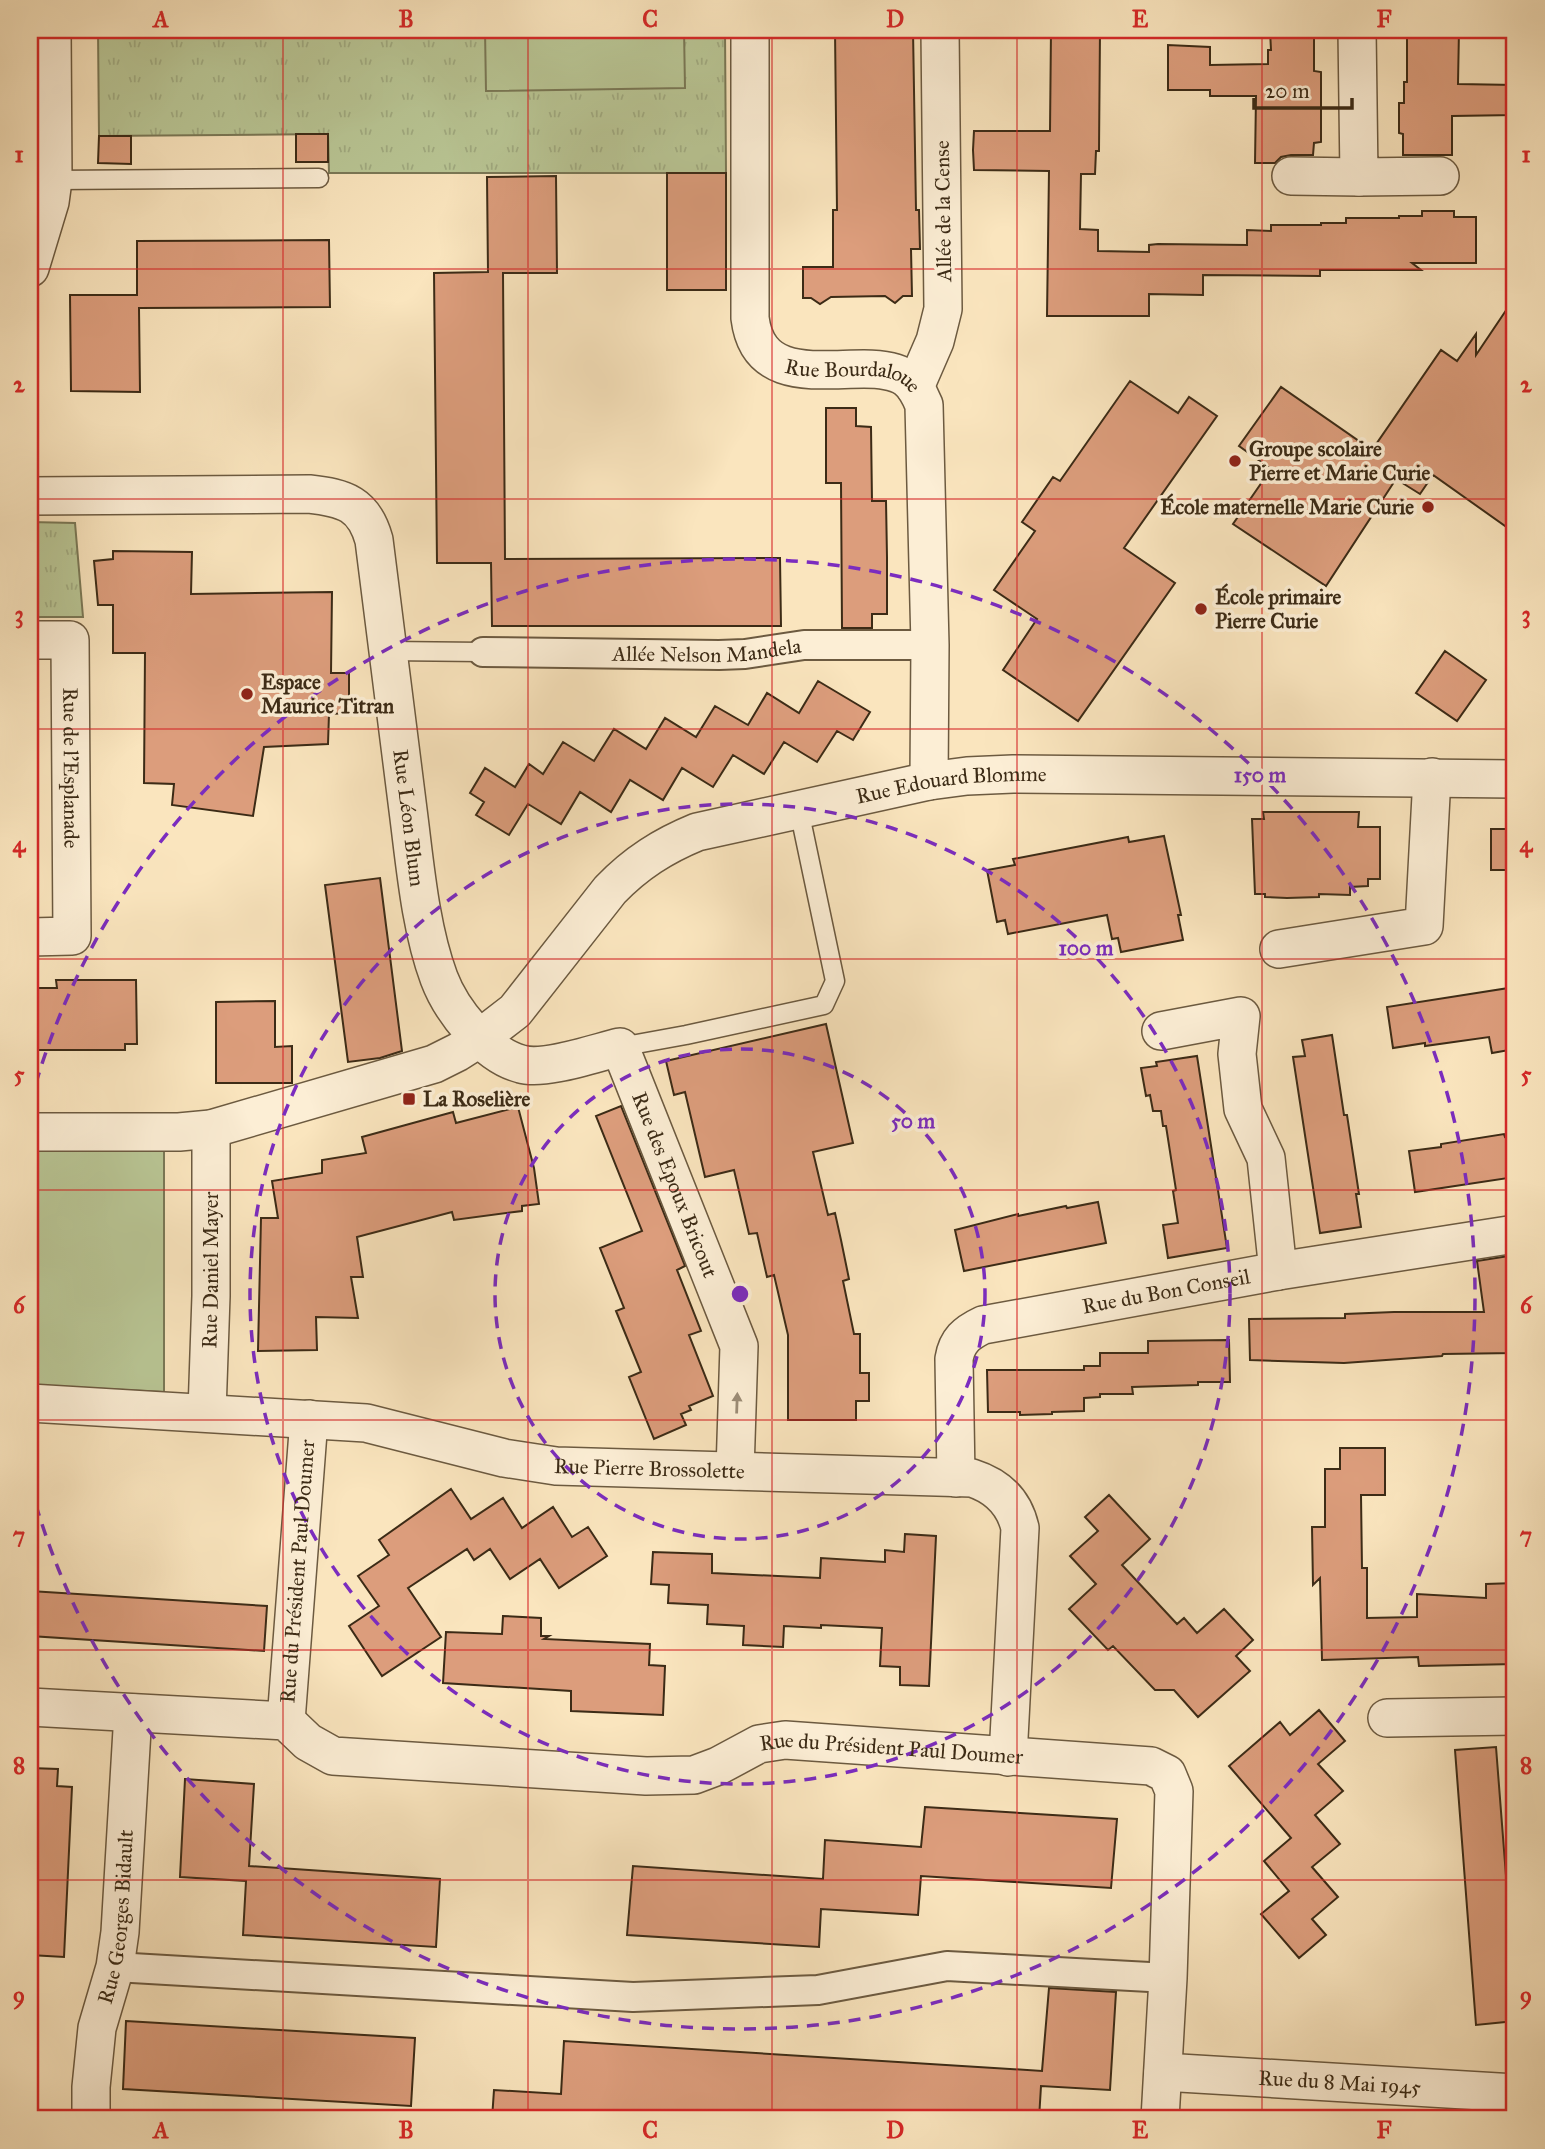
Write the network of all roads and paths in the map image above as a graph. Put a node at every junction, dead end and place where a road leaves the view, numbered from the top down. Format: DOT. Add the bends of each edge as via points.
graph roads {
  1 [pos="52,30"];
  2 [pos="750,30"];
  3 [pos="940,30"];
  4 [pos="1357,30"];
  5 [pos="1291,176"];
  6 [pos="1440,176"];
  7 [pos="1359,177"];
  8 [pos="319,178"];
  9 [pos="53,180"];
  10 [pos="30,268"];
  11 [pos="915,387"];
  12 [pos="30,496"];
  13 [pos="30,640"];
  14 [pos="930,645"];
  15 [pos="387,652"];
  16 [pos="483,652"];
  17 [pos="1432,776"];
  18 [pos="1515,779"];
  19 [pos="929,781"];
  20 [pos="799,810"];
  21 [pos="30,937"];
  22 [pos="1279,948"];
  23 [pos="1161,1031"];
  24 [pos="480,1038"];
  25 [pos="620,1047"];
  26 [pos="211,1129"];
  27 [pos="30,1132"];
  28 [pos="1515,1234"];
  29 [pos="1278,1272"];
  30 [pos="30,1403"];
  31 [pos="207,1412"];
  32 [pos="309,1419"];
  33 [pos="735,1471"];
  34 [pos="956,1478"];
  35 [pos="30,1706"];
  36 [pos="133,1713"];
  37 [pos="1515,1716"];
  38 [pos="1387,1718"];
  39 [pos="286,1721"];
  40 [pos="1008,1757"];
  41 [pos="115,1967"];
  42 [pos="1168,1978"];
  43 [pos="1163,2072"];
  44 [pos="1515,2093"];
  45 [pos="1471,2105"];
  46 [pos="91,2119"];
  47 [pos="1160,2119"];
  1 -- 9 [label="street"];
  2 -- 11 [label="street, Rue Bourdaloue" via="752,333 774,362 792,368 874,369 893,372"];
  3 -- 11 [label="street, Allée de la Cense" via="943,309"];
  4 -- 7 [label="street"];
  5 -- 7 [label="street"];
  6 -- 7 [label="street"];
  8 -- 9 [label="lane"];
  9 -- 10 [label="street"];
  11 -- 14 [label="street, Rue Bourdaloue" via="925,419"];
  12 -- 15 [label="street, Rue Léon Blum" via="309,494 341,500 363,514 370,525"];
  13 -- 21 [label="street, Rue de l'Esplanade" via="70,640 72,936"];
  14 -- 16 [label="street, Allée Nelson Mandela" via="804,645 719,655"];
  14 -- 19 [label="street, Rue Bourdaloue"];
  15 -- 16 [label="lane"];
  15 -- 24 [label="street, Rue Léon Blum" via="417,878 434,961 450,1000"];
  17 -- 18 [label="street, Rue Edouard Blomme"];
  17 -- 19 [label="street, Rue Edouard Blomme" via="1013,774"];
  17 -- 22 [label="street" via="1424,926"];
  19 -- 20 [label="street, Rue Edouard Blomme"];
  20 -- 24 [label="street, Rue Edouard Blomme" via="697,832 647,857 610,890 515,1011"];
  20 -- 25 [label="lane" via="835,981 824,1005"];
  23 -- 29 [label="street" via="1241,1016 1237,1054 1243,1109 1266,1158"];
  24 -- 25 [label="street" via="503,1056 538,1066"];
  24 -- 26 [label="street" via="434,1063"];
  33 -- 25 [label="street, Rue des Epoux Bricout, one-way" via="739,1346"];
  26 -- 27 [label="street"];
  26 -- 31 [label="street, Rue Daniel Mayer"];
  28 -- 29 [label="street, Rue du Bon Conseil"];
  29 -- 34 [label="street, Rue du Bon Conseil" via="970,1331 961,1339 954,1359"];
  30 -- 31 [label="street, Rue Pierre Brossolette"];
  31 -- 32 [label="street, Rue Pierre Brossolette"];
  32 -- 33 [label="street, Rue Pierre Brossolette" via="366,1423 503,1458 556,1466"];
  32 -- 39 [label="street, Rue du Président Paul Doumer"];
  33 -- 34 [label="street, Rue Pierre Brossolette"];
  34 -- 40 [label="street, Rue Pierre Brossolette" via="972,1478 1000,1492 1011,1504 1020,1528"];
  35 -- 36 [label="street, Rue du Président Paul Doumer"];
  36 -- 39 [label="street, Rue du Président Paul Doumer"];
  36 -- 41 [label="street, Rue Georges Bidault"];
  37 -- 38 [label="street"];
  39 -- 40 [label="street, Rue du Président Paul Doumer" via="308,1742 333,1756 646,1776 694,1775 759,1744 785,1740"];
  40 -- 42 [label="street, Rue du Président Paul Doumer" via="1151,1766 1167,1774 1174,1791"];
  41 -- 42 [label="street" via="633,1997 818,1990 947,1966"];
  41 -- 46 [label="street, Rue Georges Bidault" via="97,2028"];
  42 -- 43 [label="street, Rue du Président Paul Doumer"];
  43 -- 45 [label="street, Rue du 8 Mai 1945"];
  43 -- 47 [label="street, Rue du Président Paul Doumer"];
  44 -- 45 [label="street, Rue du 8 Mai 1945"];
}
